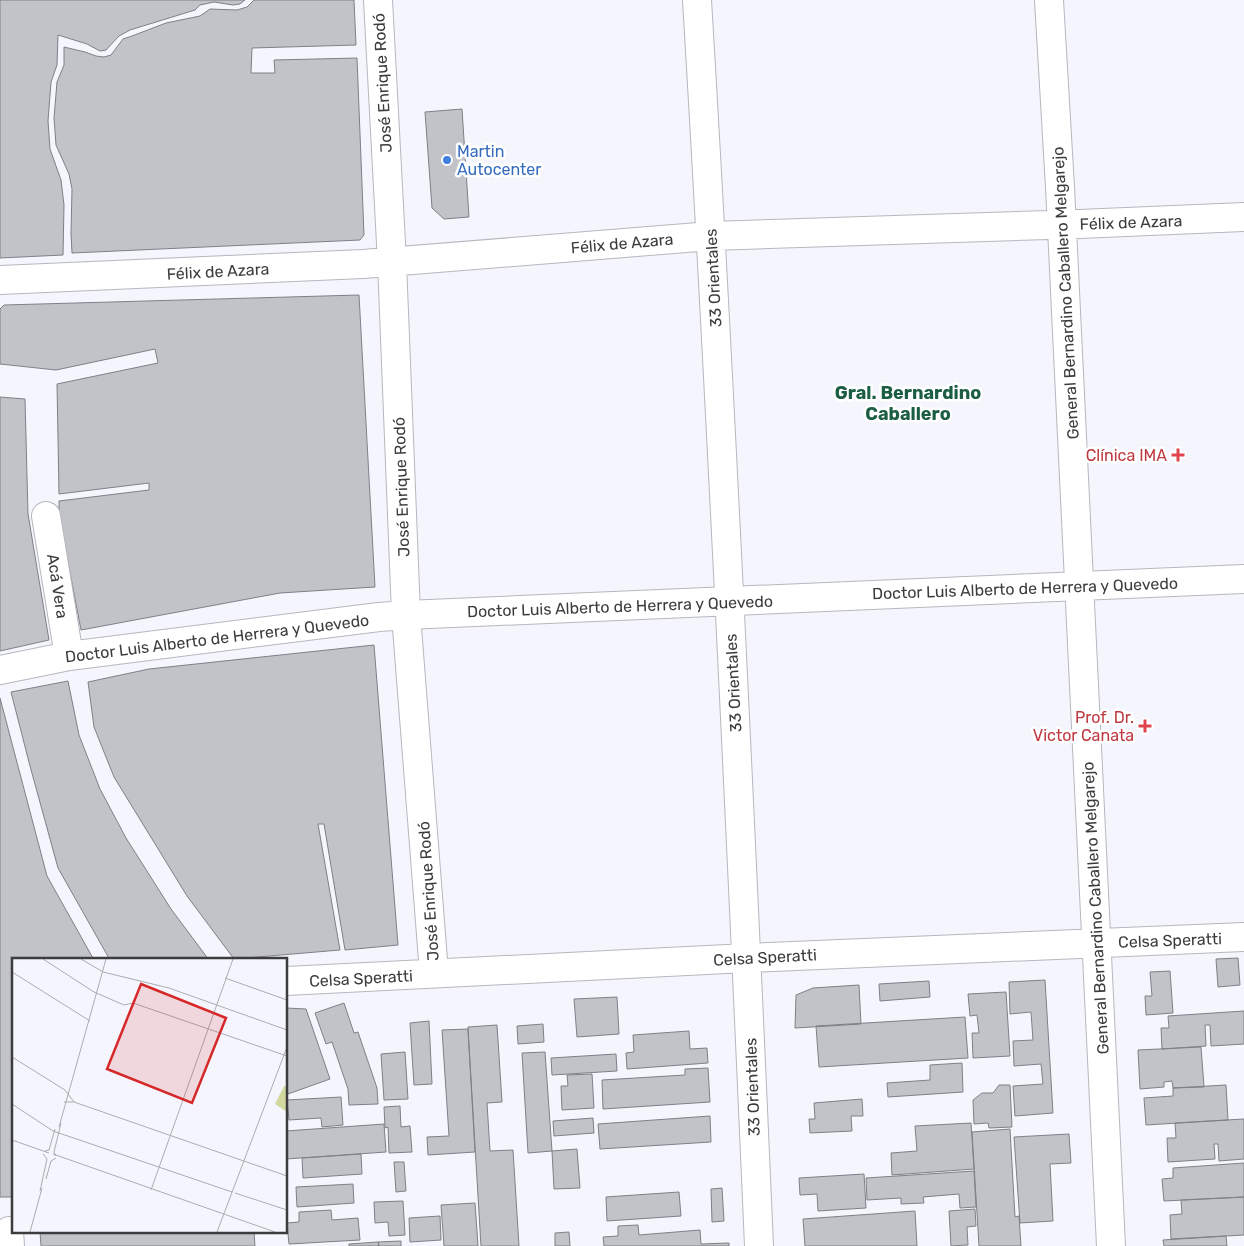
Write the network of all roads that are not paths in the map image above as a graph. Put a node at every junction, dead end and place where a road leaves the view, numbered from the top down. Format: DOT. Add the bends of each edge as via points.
graph roads {
  1 [pos="378,0"];
  2 [pos="697,0"];
  3 [pos="1049,0"];
  4 [pos="1244,217"];
  5 [pos="1061,225"];
  6 [pos="711,236"];
  7 [pos="392,262"];
  8 [pos="0,280"];
  9 [pos="46,516"];
  10 [pos="1244,579"];
  11 [pos="1079,586"];
  12 [pos="729,601"];
  13 [pos="406,614"];
  14 [pos="69,656"];
  15 [pos="0,670"];
  16 [pos="1244,937"];
  17 [pos="1096,943"];
  18 [pos="746,958"];
  19 [pos="434,974"];
  20 [pos="288,981"];
  21 [pos="759,1246"];
  22 [pos="1111,1246"];
  1 -- 7 [label="street, José Enrique Rodó"];
  2 -- 6 [label="street, 33 Orientales"];
  3 -- 5 [label="street, General Bernardino Caballero Melgarejo"];
  4 -- 5 [label="street, Félix de Azara"];
  5 -- 6 [label="street, Félix de Azara"];
  5 -- 11 [label="street, General Bernardino Caballero Melgarejo"];
  6 -- 7 [label="street, Félix de Azara"];
  6 -- 12 [label="street, 33 Orientales"];
  7 -- 8 [label="street, Félix de Azara"];
  7 -- 13 [label="street, José Enrique Rodó"];
  9 -- 14 [label="street, Acá Vera"];
  10 -- 11 [label="street, Doctor Luis Alberto de Herrera y Quevedo"];
  11 -- 12 [label="street, Doctor Luis Alberto de Herrera y Quevedo"];
  11 -- 17 [label="street, General Bernardino Caballero Melgarejo"];
  12 -- 13 [label="street, Doctor Luis Alberto de Herrera y Quevedo"];
  12 -- 18 [label="street, 33 Orientales"];
  13 -- 14 [label="street, Doctor Luis Alberto de Herrera y Quevedo"];
  13 -- 19 [label="street, José Enrique Rodó"];
  14 -- 15 [label="street, Doctor Luis Alberto de Herrera y Quevedo"];
  16 -- 17 [label="street, Celsa Speratti"];
  17 -- 18 [label="street, Celsa Speratti"];
  17 -- 22 [label="street, General Bernardino Caballero Melgarejo"];
  18 -- 19 [label="street, Celsa Speratti"];
  18 -- 21 [label="street, 33 Orientales"];
  19 -- 20 [label="street, Celsa Speratti"];
}
